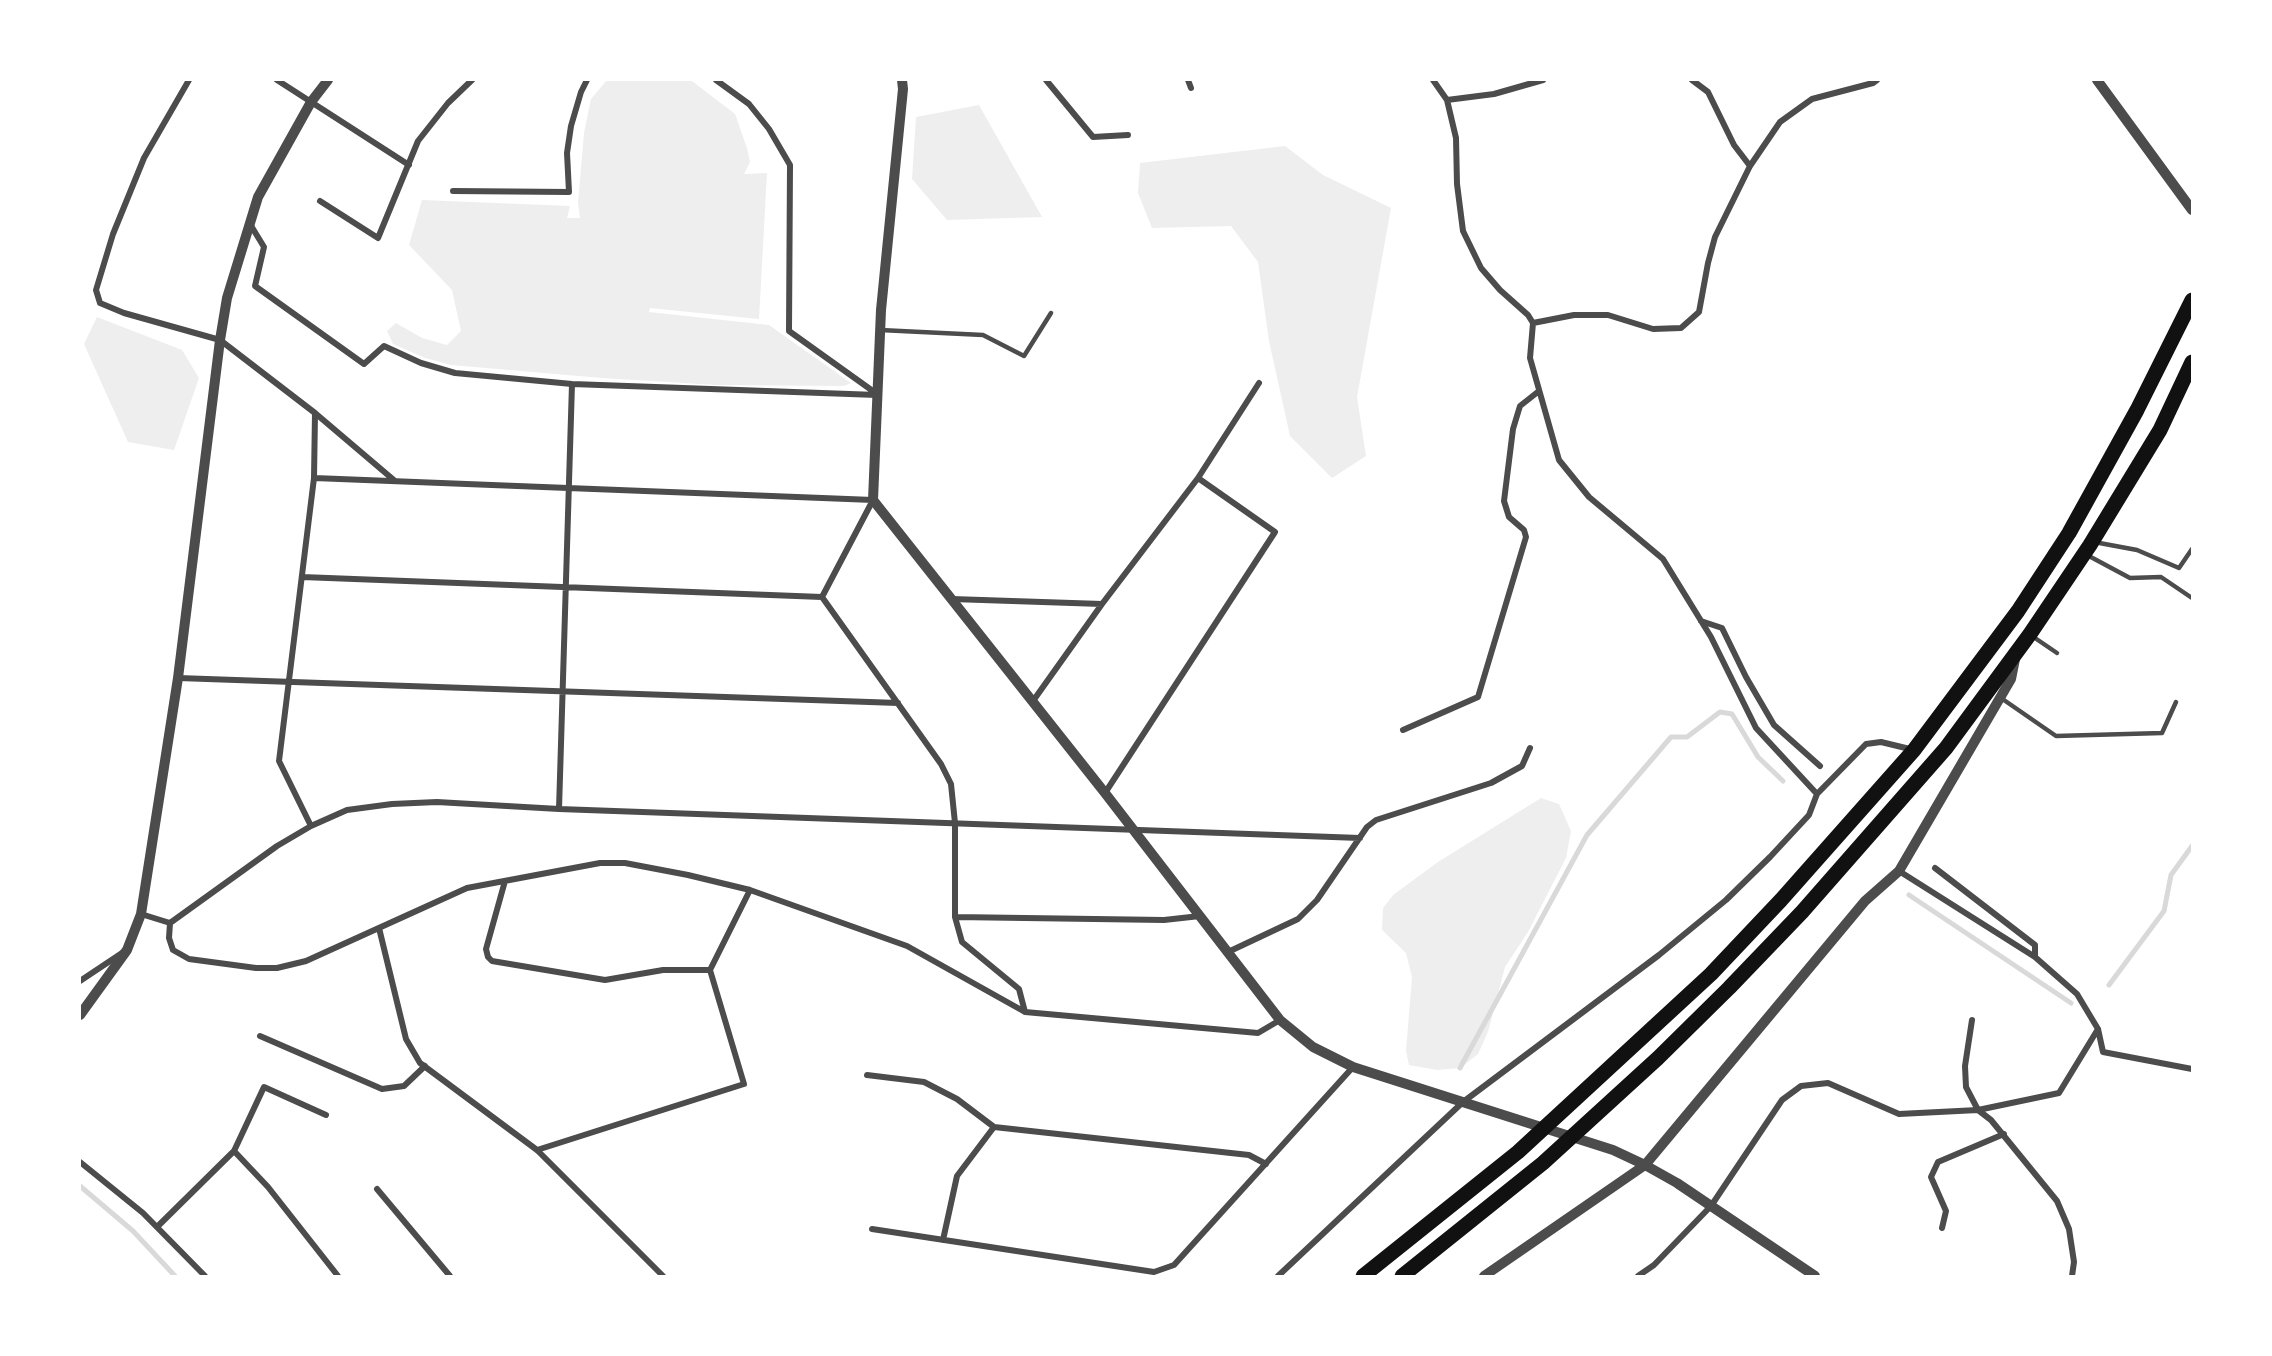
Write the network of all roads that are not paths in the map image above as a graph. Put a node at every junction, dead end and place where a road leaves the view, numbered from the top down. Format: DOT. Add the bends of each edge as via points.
graph roads {
  1 [pos="189,80"];
  2 [pos="278,80"];
  3 [pos="328,80"];
  4 [pos="472,80"];
  5 [pos="587,80"];
  6 [pos="716,80"];
  7 [pos="902,80"];
  8 [pos="1046,80"];
  9 [pos="1188,80"];
  10 [pos="1433,80"];
  11 [pos="1543,80"];
  12 [pos="1692,80"];
  13 [pos="1877,80"];
  14 [pos="2097,80"];
  15 [pos="1191,87"];
  16 [pos="1447,100"];
  17 [pos="310,102"];
  18 [pos="1128,135"];
  19 [pos="408,165"];
  20 [pos="1750,166"];
  21 [pos="453,191"];
  22 [pos="320,201"];
  23 [pos="2193,210"];
  24 [pos="250,224"];
  25 [pos="2193,300"];
  26 [pos="1051,314"];
  27 [pos="1533,323"];
  28 [pos="880,330"];
  29 [pos="220,340"];
  30 [pos="2193,362"];
  31 [pos="1259,383"];
  32 [pos="572,384"];
  33 [pos="1539,392"];
  34 [pos="877,395"];
  35 [pos="315,413"];
  36 [pos="314,478"];
  37 [pos="1198,478"];
  38 [pos="396,481"];
  39 [pos="568,488"];
  40 [pos="873,500"];
  41 [pos="2088,548"];
  42 [pos="2193,549"];
  43 [pos="302,577"];
  44 [pos="565,587"];
  45 [pos="822,597"];
  46 [pos="2193,598"];
  47 [pos="951,599"];
  48 [pos="1102,604"];
  49 [pos="1701,621"];
  50 [pos="2030,634"];
  51 [pos="2057,653"];
  52 [pos="2015,656"];
  53 [pos="178,678"];
  54 [pos="289,682"];
  55 [pos="562,692"];
  56 [pos="2001,698"];
  57 [pos="1033,702"];
  58 [pos="2176,702"];
  59 [pos="898,704"];
  60 [pos="1403,730"];
  61 [pos="1530,748"];
  62 [pos="1914,750"];
  63 [pos="1820,766"];
  64 [pos="1106,793"];
  65 [pos="1817,794"];
  66 [pos="559,809"];
  67 [pos="955,823"];
  68 [pos="311,826"];
  69 [pos="1131,829"];
  70 [pos="1360,838"];
  71 [pos="1935,868"];
  72 [pos="1899,871"];
  73 [pos="504,881"];
  74 [pos="750,890"];
  75 [pos="141,914"];
  76 [pos="1201,916"];
  77 [pos="955,917"];
  78 [pos="170,922"];
  79 [pos="379,928"];
  80 [pos="127,950"];
  81 [pos="1228,952"];
  82 [pos="2035,957"];
  83 [pos="710,970"];
  84 [pos="80,981"];
  85 [pos="1025,1012"];
  86 [pos="80,1015"];
  87 [pos="1280,1020"];
  88 [pos="1972,1020"];
  89 [pos="2098,1029"];
  90 [pos="260,1036"];
  91 [pos="425,1066"];
  92 [pos="1353,1067"];
  93 [pos="2193,1069"];
  94 [pos="867,1075"];
  95 [pos="1463,1102"];
  96 [pos="1978,1110"];
  97 [pos="326,1115"];
  98 [pos="994,1127"];
  99 [pos="2004,1134"];
  100 [pos="537,1150"];
  101 [pos="234,1151"];
  102 [pos="80,1162"];
  103 [pos="1266,1164"];
  104 [pos="1645,1165"];
  105 [pos="377,1189"];
  106 [pos="1711,1206"];
  107 [pos="157,1227"];
  108 [pos="1942,1228"];
  109 [pos="872,1229"];
  110 [pos="944,1240"];
  111 [pos="205,1276"];
  112 [pos="338,1276"];
  113 [pos="450,1276"];
  114 [pos="663,1276"];
  115 [pos="1278,1276"];
  116 [pos="1363,1276"];
  117 [pos="1402,1276"];
  118 [pos="1484,1276"];
  119 [pos="1638,1276"];
  120 [pos="1815,1276"];
  121 [pos="2072,1276"];
  1 -- 29 [label="street" via="144,158 113,234 96,290 100,303 116,310"];
  2 -- 17 [label="street"];
  3 -- 17 [label="street"];
  4 -- 19 [label="street" via="418,141"];
  5 -- 21 [label="street" via="571,126 567,153 569,192"];
  6 -- 34 [label="street" via="748,104 769,129 790,165 789,331"];
  7 -- 28 [label="street"];
  8 -- 18 [label="street" via="1093,138"];
  9 -- 15 [label="street"];
  10 -- 16 [label="street"];
  11 -- 16 [label="street"];
  12 -- 20 [label="street" via="1708,92 1734,146"];
  13 -- 20 [label="street" via="1812,99 1780,122"];
  14 -- 23 [label="street"];
  16 -- 27 [label="street" via="1455,138 1462,231 1481,268"];
  17 -- 19 [label="street"];
  17 -- 24 [label="street" via="258,197"];
  19 -- 22 [label="street" via="378,238"];
  20 -- 27 [label="street" via="1715,237 1700,312 1681,328 1653,330 1608,315 1574,315"];
  24 -- 29 [label="street"];
  24 -- 32 [label="street" via="264,247 255,286 364,364 384,346 455,373"];
  25 -- 62 [label="highway" via="2069,533 2018,611"];
  26 -- 28 [label="lane" via="1024,356 983,335"];
  27 -- 33 [label="street" via="1530,358"];
  28 -- 34 [label="street"];
  29 -- 35 [label="street"];
  29 -- 53 [label="street"];
  30 -- 41 [label="highway" via="2160,430"];
  31 -- 37 [label="street"];
  32 -- 34 [label="street"];
  32 -- 39 [label="street"];
  33 -- 49 [label="street" via="1560,460 1589,496 1663,559"];
  33 -- 60 [label="street" via="1520,406 1513,429 1504,501 1509,517 1524,530 1526,537 1478,698"];
  34 -- 40 [label="street"];
  35 -- 36 [label="street"];
  35 -- 38 [label="street"];
  36 -- 38 [label="street"];
  36 -- 43 [label="street"];
  37 -- 48 [label="street"];
  37 -- 64 [label="street" via="1275,532"];
  38 -- 39 [label="street"];
  39 -- 40 [label="street"];
  39 -- 44 [label="street"];
  40 -- 45 [label="street"];
  40 -- 47 [label="street"];
  41 -- 42 [label="lane" via="2138,550 2179,568"];
  41 -- 46 [label="lane" via="2130,578 2161,577"];
  41 -- 50 [label="highway"];
  43 -- 44 [label="street"];
  43 -- 54 [label="street"];
  44 -- 45 [label="street"];
  44 -- 55 [label="street"];
  45 -- 59 [label="street"];
  47 -- 48 [label="street"];
  47 -- 57 [label="street"];
  48 -- 57 [label="street"];
  49 -- 63 [label="street" via="1722,628 1774,724"];
  49 -- 65 [label="street" via="1756,728"];
  50 -- 51 [label="lane"];
  50 -- 52 [label="highway"];
  52 -- 56 [label="street" via="2011,679"];
  52 -- 117 [label="highway" via="1946,748 1802,912 1729,988 1543,1163"];
  53 -- 54 [label="street"];
  53 -- 75 [label="street"];
  54 -- 55 [label="street"];
  54 -- 68 [label="street" via="279,760"];
  55 -- 59 [label="street"];
  55 -- 66 [label="street"];
  56 -- 58 [label="lane" via="2056,736 2162,733"];
  56 -- 72 [label="street"];
  57 -- 64 [label="street"];
  59 -- 67 [label="street" via="951,784"];
  61 -- 70 [label="street" via="1522,766 1491,783 1376,820"];
  62 -- 65 [label="street" via="1881,742 1866,744"];
  62 -- 116 [label="highway" via="1711,974 1518,1152"];
  64 -- 69 [label="street"];
  65 -- 95 [label="street" via="1809,815 1726,900"];
  66 -- 67 [label="street"];
  66 -- 68 [label="street" via="437,802 392,804 347,810"];
  67 -- 69 [label="street"];
  67 -- 77 [label="street"];
  68 -- 78 [label="street"];
  69 -- 70 [label="street"];
  69 -- 76 [label="street"];
  70 -- 81 [label="street" via="1317,900 1298,919"];
  71 -- 82 [label="street" via="2035,945"];
  72 -- 82 [label="street"];
  72 -- 104 [label="street" via="1865,901"];
  73 -- 74 [label="street" via="600,863 625,863"];
  73 -- 79 [label="street" via="467,888"];
  73 -- 83 [label="street" via="486,949 492,961 605,980 663,970"];
  74 -- 83 [label="street"];
  74 -- 85 [label="street" via="908,946"];
  75 -- 78 [label="street"];
  75 -- 80 [label="street"];
  76 -- 77 [label="street" via="1164,920"];
  76 -- 81 [label="street"];
  77 -- 85 [label="street" via="962,942 1019,989"];
  78 -- 79 [label="street" via="173,950 189,959 256,968 306,961"];
  79 -- 91 [label="street" via="406,1038"];
  80 -- 84 [label="street"];
  80 -- 86 [label="street"];
  81 -- 87 [label="street"];
  82 -- 89 [label="street" via="2077,994"];
  83 -- 100 [label="street" via="744,1084"];
  85 -- 87 [label="street" via="1258,1033"];
  87 -- 92 [label="street" via="1312,1047"];
  88 -- 96 [label="street" via="1966,1088"];
  89 -- 93 [label="street" via="2103,1052"];
  89 -- 96 [label="street" via="2059,1093"];
  90 -- 91 [label="street" via="382,1089 404,1086"];
  91 -- 100 [label="street"];
  92 -- 95 [label="street"];
  92 -- 103 [label="street"];
  94 -- 98 [label="street" via="924,1082"];
  95 -- 104 [label="street" via="1612,1150"];
  95 -- 115 [label="street"];
  96 -- 99 [label="street"];
  96 -- 106 [label="street" via="1899,1114 1828,1083 1801,1086 1782,1100"];
  97 -- 101 [label="street" via="264,1087"];
  98 -- 103 [label="street" via="1249,1155"];
  98 -- 110 [label="street" via="957,1176"];
  99 -- 108 [label="street" via="1938,1162 1931,1177 1946,1211"];
  99 -- 121 [label="street" via="2057,1201 2069,1229"];
  100 -- 114 [label="street"];
  101 -- 107 [label="street"];
  101 -- 112 [label="street" via="268,1187"];
  102 -- 107 [label="street"];
  103 -- 110 [label="street" via="1174,1265 1154,1272"];
  104 -- 106 [label="street"];
  104 -- 118 [label="street"];
  105 -- 113 [label="street"];
  106 -- 119 [label="street" via="1654,1265"];
  106 -- 120 [label="street"];
  107 -- 111 [label="street"];
  109 -- 110 [label="street"];
}
